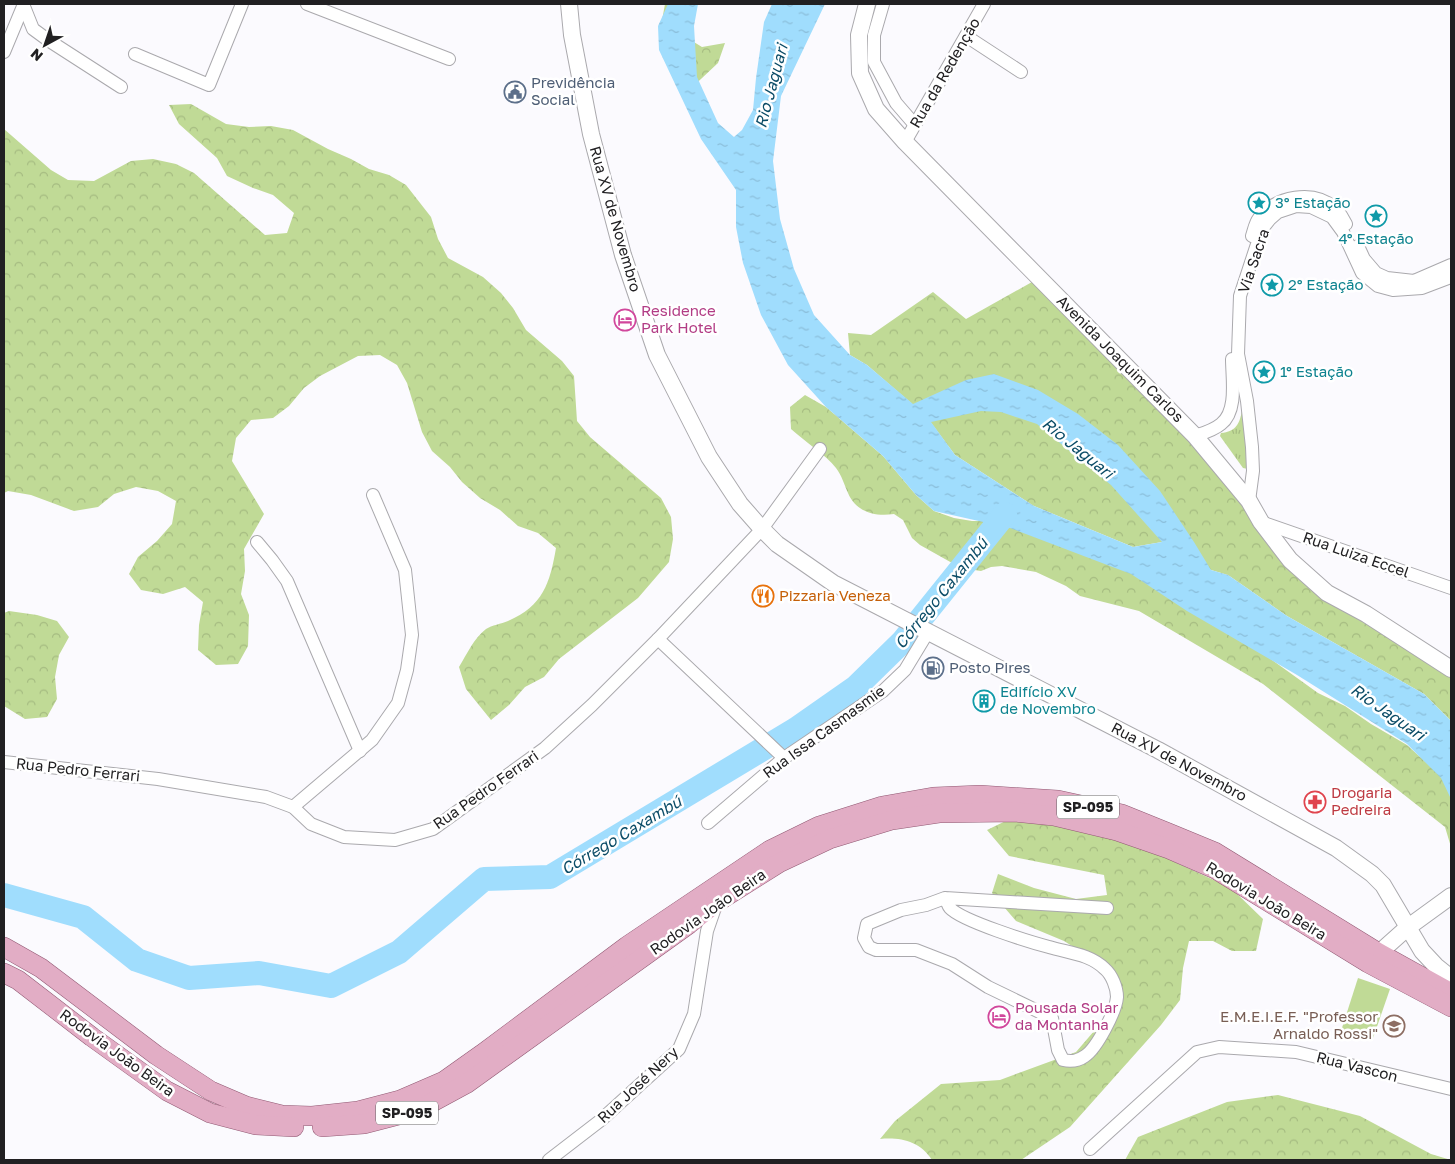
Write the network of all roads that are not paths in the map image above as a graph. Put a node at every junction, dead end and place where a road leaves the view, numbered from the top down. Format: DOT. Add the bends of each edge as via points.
graph roads {
  1 [pos="24,4"];
  2 [pos="242,4"];
  3 [pos="307,4"];
  4 [pos="568,4"];
  5 [pos="867,4"];
  6 [pos="882,4"];
  7 [pos="984,4"];
  8 [pos="966,36"];
  9 [pos="4,52"];
  10 [pos="135,54"];
  11 [pos="448,60"];
  12 [pos="1021,72"];
  13 [pos="121,87"];
  14 [pos="915,125"];
  15 [pos="905,142"];
  16 [pos="1451,265"];
  17 [pos="1373,277"];
  18 [pos="1451,277"];
  19 [pos="1235,354"];
  20 [pos="1195,436"];
  21 [pos="820,449"];
  22 [pos="373,495"];
  23 [pos="1249,501"];
  24 [pos="1261,522"];
  25 [pos="762,530"];
  26 [pos="257,542"];
  27 [pos="1451,588"];
  28 [pos="926,631"];
  29 [pos="658,639"];
  30 [pos="1451,669"];
  31 [pos="360,751"];
  32 [pos="781,755"];
  33 [pos="4,762"];
  34 [pos="293,807"];
  35 [pos="708,823"];
  36 [pos="1451,896"];
  37 [pos="945,898"];
  38 [pos="717,902"];
  39 [pos="1108,908"];
  40 [pos="1407,928"];
  41 [pos="4,947"];
  42 [pos="1374,958"];
  43 [pos="4,973"];
  44 [pos="1451,978"];
  45 [pos="1451,993"];
  46 [pos="1451,1007"];
  47 [pos="1451,1089"];
  48 [pos="1090,1149"];
  49 [pos="549,1160"];
  1 -- 9 [label="street"];
  1 -- 13 [label="street" via="33,29"];
  2 -- 10 [label="street" via="209,86"];
  3 -- 11 [label="street"];
  4 -- 25 [label="main road, Rua XV de Novembro" via="591,134 623,255 657,355 709,457 740,504"];
  5 -- 15 [label="main road, Avenida Joaquim Carlos" via="859,35 860,73 876,109"];
  6 -- 14 [label="street" via="874,35 874,62 896,102"];
  7 -- 8 [label="street, Rua da Redenção"];
  8 -- 12 [label="street"];
  8 -- 14 [label="street, Rua da Redenção"];
  14 -- 15 [label="street, Rua da Redenção"];
  15 -- 20 [label="main road, Avenida Joaquim Carlos"];
  16 -- 17 [label="street" via="1414,281"];
  17 -- 18 [label="street" via="1378,286 1393,290 1422,288"];
  17 -- 19 [label="street, Via Sacra" via="1350,228 1336,209 1311,197 1277,202 1257,220 1242,266 1235,295"];
  19 -- 20 [label="street, Via Sacra" via="1229,416 1221,424"];
  19 -- 23 [label="street, Via Sacra" via="1247,401 1252,447"];
  20 -- 23 [label="main road, Avenida Joaquim Carlos"];
  21 -- 25 [label="street, Rua Pedro Ferrari"];
  22 -- 31 [label="street" via="405,570 412,635 398,703 372,740"];
  23 -- 24 [label="main road, Avenida Joaquim Carlos"];
  24 -- 27 [label="street, Rua Luiza Eccel"];
  24 -- 30 [label="main road, Avenida Joaquim Carlos" via="1290,560 1327,594 1366,614"];
  25 -- 28 [label="main road, Rua XV de Novembro" via="833,583"];
  25 -- 29 [label="street, Rua Pedro Ferrari"];
  26 -- 31 [label="street" via="287,581"];
  28 -- 32 [label="street, Rua Issa Casmasmie" via="905,670 883,691"];
  28 -- 40 [label="main road, Rua XV de Novembro" via="1158,750 1336,848 1383,885"];
  29 -- 32 [label="street"];
  29 -- 34 [label="street, Rua Pedro Ferrari" via="544,748 433,830 395,840 344,837 311,824"];
  31 -- 34 [label="street"];
  32 -- 35 [label="street, Rua Issa Casmasmie"];
  33 -- 34 [label="street, Rua Pedro Ferrari" via="234,790"];
  36 -- 40 [label="main road"];
  37 -- 37 [label="street" via="901,910 867,924 864,938 869,947 876,950 916,950 952,964 988,987 1052,1018 1063,1060 1073,1062 1086,1056 1106,1029 1117,998 1115,984 1106,969 1084,955 1050,948 960,915 950,908"];
  37 -- 39 [label="street"];
  38 -- 42 [label="main road, Rodovia João Beira / SP-095" via="779,862 830,839 892,820 939,813 1015,812 1054,816 1117,831 1169,849 1215,869"];
  38 -- 43 [label="main road, Rodovia João Beira / SP-095" via="466,1084 418,1110 364,1124 309,1128 256,1125 210,1113 167,1091 18,980"];
  38 -- 49 [label="street, Rua José Nery" via="708,931 694,1014 679,1050 601,1120"];
  40 -- 42 [label="main road"];
  40 -- 44 [label="main road, Rua XV de Novembro" via="1422,951"];
  41 -- 42 [label="main road, Rodovia João Beira / SP-095" via="41,968 156,1055 211,1091 246,1106 282,1115 312,1116 358,1111 400,1100 444,1081 627,946 770,850 818,826 890,805 933,797 980,795 1058,800 1122,814 1215,852"];
  42 -- 45 [label="main road, SP-095"];
  42 -- 46 [label="main road, Rodovia João Beira / SP-095"];
  47 -- 48 [label="street, Rua Vascon" via="1296,1052 1219,1047 1197,1052"];
}
